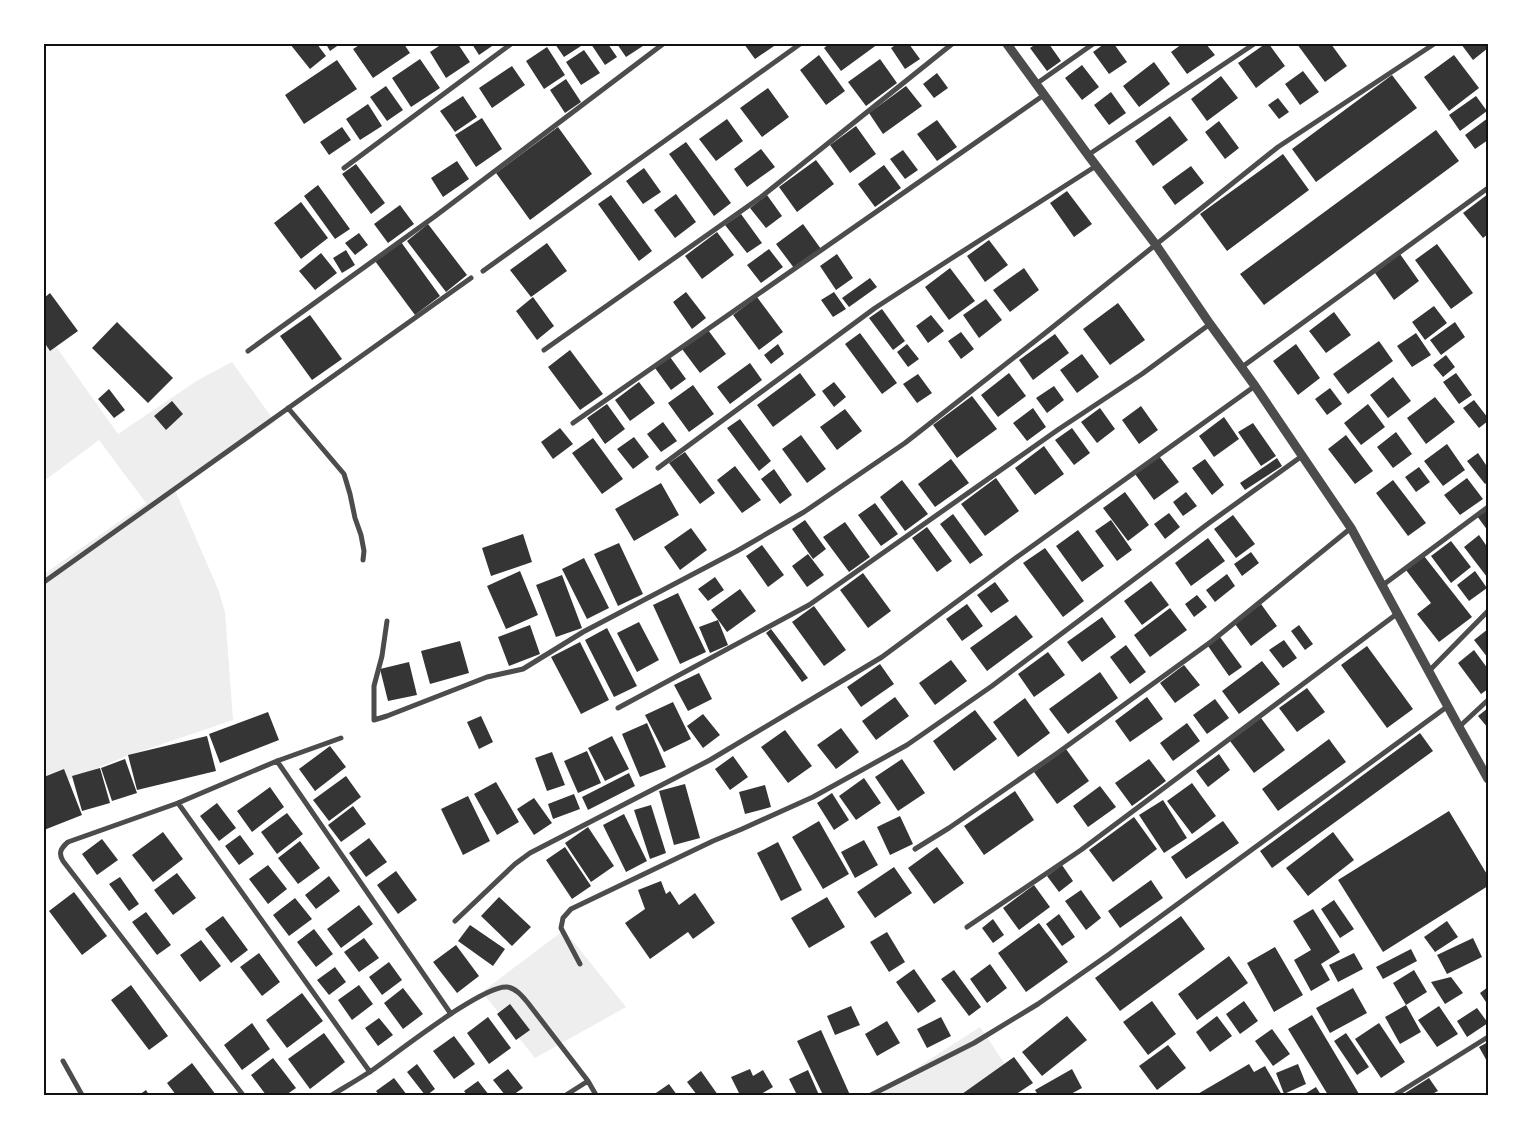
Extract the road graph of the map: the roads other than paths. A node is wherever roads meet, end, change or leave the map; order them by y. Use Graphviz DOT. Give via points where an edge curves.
graph roads {
  1 [pos="511,44"];
  2 [pos="663,44"];
  3 [pos="800,44"];
  4 [pos="952,44"];
  5 [pos="1008,44"];
  6 [pos="1093,44"];
  7 [pos="1254,44"];
  8 [pos="1434,44"];
  9 [pos="1036,84"];
  10 [pos="1044,95"];
  11 [pos="1088,155"];
  12 [pos="1096,166"];
  13 [pos="344,168"];
  14 [pos="1488,188"];
  15 [pos="1156,245"];
  16 [pos="483,271"];
  17 [pos="471,278"];
  18 [pos="1210,324"];
  19 [pos="544,350"];
  20 [pos="248,351"];
  21 [pos="1242,367"];
  22 [pos="1255,386"];
  23 [pos="288,408"];
  24 [pos="573,423"];
  25 [pos="1302,456"];
  26 [pos="658,468"];
  27 [pos="1488,507"];
  28 [pos="1351,528"];
  29 [pos="364,560"];
  30 [pos="44,582"];
  31 [pos="1382,585"];
  32 [pos="1488,611"];
  33 [pos="1398,613"];
  34 [pos="387,621"];
  35 [pos="1430,671"];
  36 [pos="1488,700"];
  37 [pos="1448,706"];
  38 [pos="618,708"];
  39 [pos="1459,728"];
  40 [pos="341,738"];
  41 [pos="277,761"];
  42 [pos="1488,779"];
  43 [pos="178,803"];
  44 [pos="915,849"];
  45 [pos="455,920"];
  46 [pos="967,927"];
  47 [pos="580,964"];
  48 [pos="451,1014"];
  49 [pos="1488,1037"];
  50 [pos="63,1061"];
  51 [pos="370,1072"];
  52 [pos="588,1081"];
  53 [pos="82,1095"];
  54 [pos="243,1095"];
  55 [pos="332,1095"];
  56 [pos="566,1095"];
  57 [pos="596,1095"];
  58 [pos="871,1095"];
  59 [pos="1395,1095"];
  1 -- 13 [label="street"];
  2 -- 20 [label="street" via="434,217"];
  3 -- 16 [label="street"];
  4 -- 19 [label="street" via="761,197"];
  5 -- 9 [label="street"];
  6 -- 9 [label="street"];
  7 -- 11 [label="street"];
  8 -- 15 [label="street" via="1278,147"];
  9 -- 10 [label="street"];
  10 -- 11 [label="street"];
  10 -- 24 [label="street"];
  11 -- 12 [label="street"];
  12 -- 15 [label="street"];
  12 -- 26 [label="street" via="875,308"];
  14 -- 21 [label="street"];
  15 -- 18 [label="street"];
  15 -- 34 [label="street" via="905,443 804,512 582,632 523,669 487,677 374,720 374,686"];
  17 -- 23 [label="street"];
  18 -- 21 [label="street"];
  18 -- 38 [label="street" via="809,605"];
  21 -- 22 [label="street"];
  22 -- 25 [label="street"];
  22 -- 45 [label="street" via="882,658 710,760 530,853"];
  23 -- 29 [label="street" via="344,474 361,535"];
  23 -- 30 [label="street"];
  25 -- 28 [label="street"];
  25 -- 47 [label="street" via="992,686 907,745 813,797 571,908 563,918 561,928"];
  27 -- 31 [label="street"];
  28 -- 31 [label="street"];
  28 -- 44 [label="street" via="1212,641 1056,754"];
  31 -- 33 [label="street"];
  32 -- 35 [label="street"];
  33 -- 35 [label="street"];
  33 -- 46 [label="street" via="1081,850"];
  35 -- 37 [label="street"];
  36 -- 39 [label="street"];
  37 -- 39 [label="street"];
  37 -- 58 [label="street" via="1046,998 974,1044"];
  39 -- 42 [label="street"];
  40 -- 41 [label="street"];
  41 -- 43 [label="street"];
  41 -- 48 [label="street"];
  43 -- 51 [label="street"];
  43 -- 54 [label="street" via="68,842 62,847 60,856"];
  48 -- 51 [label="street"];
  48 -- 52 [label="street" via="485,993 510,987 528,1003"];
  49 -- 59 [label="street"];
  50 -- 53 [label="street"];
  51 -- 55 [label="street"];
  52 -- 56 [label="street"];
  52 -- 57 [label="street"];
}
